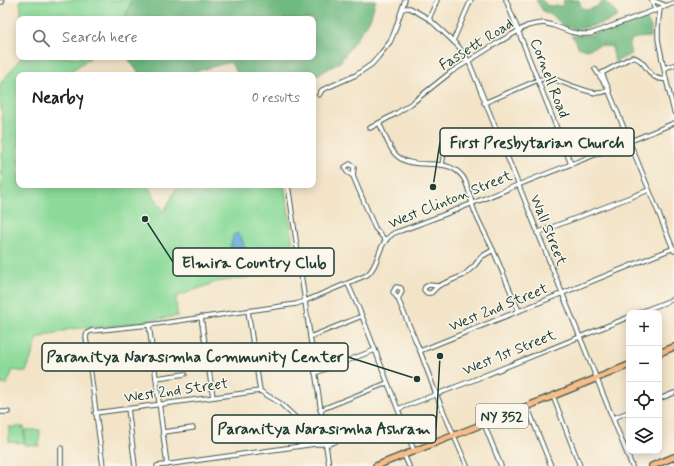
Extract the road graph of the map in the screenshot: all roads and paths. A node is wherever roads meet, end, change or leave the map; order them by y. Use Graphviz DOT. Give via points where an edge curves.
graph roads {
  1 [pos="405,0"];
  2 [pos="437,0"];
  3 [pos="471,0"];
  4 [pos="506,0"];
  5 [pos="652,0"];
  6 [pos="674,3"];
  7 [pos="667,6"];
  8 [pos="660,8"];
  9 [pos="402,9"];
  10 [pos="655,11"];
  11 [pos="428,19"];
  12 [pos="519,30"];
  13 [pos="453,40"];
  14 [pos="468,62"];
  15 [pos="674,65"];
  16 [pos="664,68"];
  17 [pos="595,69"];
  18 [pos="666,79"];
  19 [pos="538,80"];
  20 [pos="609,90"];
  21 [pos="319,95"];
  22 [pos="484,103"];
  23 [pos="674,112"];
  24 [pos="379,123"];
  25 [pos="674,123"];
  26 [pos="370,128"];
  27 [pos="447,140"];
  28 [pos="630,142"];
  29 [pos="571,164"];
  30 [pos="442,165"];
  31 [pos="353,176"];
  32 [pos="518,185"];
  33 [pos="288,188"];
  34 [pos="649,190"];
  35 [pos="472,204"];
  36 [pos="537,233"];
  37 [pos="385,240"];
  38 [pos="674,249"];
  39 [pos="493,250"];
  40 [pos="348,284"];
  41 [pos="438,286"];
  42 [pos="562,294"];
  43 [pos="398,299"];
  44 [pos="674,299"];
  45 [pos="305,301"];
  46 [pos="248,310"];
  47 [pos="646,310"];
  48 [pos="519,312"];
  49 [pos="362,316"];
  50 [pos="201,317"];
  51 [pos="626,318"];
  52 [pos="149,325"];
  53 [pos="579,336"];
  54 [pos="310,337"];
  55 [pos="674,347"];
  56 [pos="177,349"];
  57 [pos="375,350"];
  58 [pos="420,351"];
  59 [pos="662,352"];
  60 [pos="152,353"];
  61 [pos="626,366"];
  62 [pos="315,373"];
  63 [pos="185,374"];
  64 [pos="156,378"];
  65 [pos="596,379"];
  66 [pos="387,383"];
  67 [pos="260,391"];
  68 [pos="674,393"];
  69 [pos="436,394"];
  70 [pos="553,396"];
  71 [pos="213,397"];
  72 [pos="662,398"];
  73 [pos="160,404"];
  74 [pos="527,406"];
  75 [pos="128,408"];
  76 [pos="398,409"];
  77 [pos="320,410"];
  78 [pos="0,412"];
  79 [pos="8,412"];
  80 [pos="96,412"];
  81 [pos="626,413"];
  82 [pos="401,416"];
  83 [pos="613,418"];
  84 [pos="484,424"];
  85 [pos="193,428"];
  86 [pos="163,432"];
  87 [pos="454,435"];
  88 [pos="315,444"];
  89 [pos="325,444"];
  90 [pos="61,448"];
  91 [pos="414,451"];
  92 [pos="404,455"];
  93 [pos="674,457"];
  94 [pos="167,465"];
  95 [pos="62,466"];
  96 [pos="103,466"];
  97 [pos="135,466"];
  98 [pos="157,466"];
  99 [pos="329,466"];
  100 [pos="376,466"];
  101 [pos="409,466"];
  102 [pos="467,466"];
  103 [pos="501,466"];
  104 [pos="551,466"];
  105 [pos="580,466"];
  106 [pos="632,466"];
  107 [pos="652,466"];
  1 -- 9 [label="street"];
  2 -- 11 [label="street"];
  3 -- 13 [label="street"];
  4 -- 12 [label="street, Cornell Road"];
  5 -- 7 [label="street"];
  5 -- 10 [label="street"];
  6 -- 7 [label="street, Fassett Road"];
  7 -- 8 [label="street, Fassett Road"];
  8 -- 10 [label="street, Fassett Road"];
  8 -- 16 [label="street" via="658,39"];
  9 -- 11 [label="street, Wall Street" via="410,8"];
  9 -- 21 [label="street" via="387,46 372,64 356,75 322,90"];
  10 -- 12 [label="street, Fassett Road" via="590,34 571,32 544,23"];
  11 -- 13 [label="street, Wall Street"];
  12 -- 14 [label="street, Fassett Road"];
  12 -- 19 [label="street, Cornell Road"];
  13 -- 14 [label="street, Wall Street"];
  14 -- 22 [label="street, Wall Street"];
  14 -- 24 [label="street, Fassett Road" via="412,103"];
  15 -- 16 [label="street"];
  16 -- 18 [label="street"];
  17 -- 20 [label="street"];
  18 -- 20 [label="street" via="656,78 640,59 631,57 602,73"];
  18 -- 23 [label="street"];
  19 -- 20 [label="street" via="550,78 597,93"];
  19 -- 22 [label="street"];
  19 -- 29 [label="street, Cornell Road"];
  20 -- 28 [label="street"];
  22 -- 32 [label="street, Wall Street"];
  24 -- 26 [label="street, Fassett Road"];
  24 -- 30 [label="street" via="392,150 403,160 418,164"];
  25 -- 28 [label="street, West Clinton Street"];
  27 -- 30 [label="street"];
  28 -- 29 [label="street, West Clinton Street"];
  28 -- 34 [label="street"];
  29 -- 32 [label="street, West Clinton Street"];
  30 -- 35 [label="street" via="453,167 463,178"];
  31 -- 37 [label="street" via="375,228"];
  32 -- 35 [label="street, West Clinton Street"];
  32 -- 36 [label="street, Wall Street"];
  33 -- 45 [label="street"];
  34 -- 36 [label="street"];
  34 -- 38 [label="street"];
  35 -- 37 [label="street, West Clinton Street" via="394,233"];
  35 -- 39 [label="street"];
  36 -- 42 [label="street, Wall Street"];
  37 -- 40 [label="street, West Clinton Street" via="372,271"];
  38 -- 42 [label="street, West 2nd Street"];
  39 -- 41 [label="street" via="481,257 464,274"];
  39 -- 48 [label="street"];
  40 -- 45 [label="street, West Clinton Street"];
  40 -- 49 [label="street"];
  42 -- 48 [label="street, West 2nd Street"];
  42 -- 53 [label="street, Wall Street"];
  43 -- 58 [label="street"];
  44 -- 47 [label="street"];
  45 -- 46 [label="street, West Clinton Street"];
  45 -- 54 [label="street"];
  46 -- 50 [label="street, West Clinton Street"];
  46 -- 67 [label="street"];
  48 -- 58 [label="street, West 2nd Street"];
  49 -- 54 [label="street"];
  49 -- 57 [label="street"];
  50 -- 52 [label="street, West Clinton Street"];
  50 -- 71 [label="street"];
  51 -- 53 [label="street, West 1st Street"];
  52 -- 60 [label="street"];
  52 -- 80 [label="street, West Clinton Street" via="87,333"];
  53 -- 65 [label="street, Wall Street"];
  53 -- 69 [label="street, West 1st Street"];
  54 -- 62 [label="street"];
  55 -- 59 [label="main road"];
  56 -- 60 [label="street"];
  57 -- 62 [label="street"];
  57 -- 66 [label="street"];
  58 -- 69 [label="street"];
  60 -- 64 [label="street"];
  61 -- 65 [label="main road, NY 352"];
  62 -- 77 [label="street"];
  63 -- 64 [label="street"];
  64 -- 73 [label="street"];
  65 -- 70 [label="main road, NY 352"];
  65 -- 83 [label="street, Wall Street"];
  66 -- 76 [label="street"];
  66 -- 77 [label="street"];
  67 -- 71 [label="street, West 2nd Street"];
  67 -- 88 [label="street" via="295,416 310,433"];
  68 -- 72 [label="street"];
  69 -- 76 [label="street, West 1st Street"];
  69 -- 87 [label="street"];
  70 -- 74 [label="main road, NY 352"];
  70 -- 105 [label="street"];
  71 -- 73 [label="street, West 2nd Street"];
  73 -- 75 [label="street, West 2nd Street"];
  73 -- 86 [label="street"];
  74 -- 84 [label="main road, NY 352"];
  74 -- 104 [label="street"];
  75 -- 80 [label="street, West 2nd Street"];
  75 -- 97 [label="street"];
  76 -- 82 [label="street"];
  77 -- 89 [label="street"];
  78 -- 79 [label="street"];
  80 -- 96 [label="street"];
  81 -- 83 [label="street"];
  82 -- 89 [label="street"];
  82 -- 91 [label="street"];
  83 -- 106 [label="street, Wall Street"];
  84 -- 87 [label="main road, NY 352"];
  84 -- 103 [label="street"];
  85 -- 86 [label="street"];
  86 -- 94 [label="street"];
  87 -- 91 [label="main road, NY 352"];
  87 -- 102 [label="street"];
  88 -- 89 [label="street"];
  88 -- 94 [label="street"];
  89 -- 99 [label="street"];
  90 -- 95 [label="street"];
  91 -- 92 [label="main road, NY 352"];
  92 -- 100 [label="main road, NY 352"];
  92 -- 101 [label="street"];
  93 -- 107 [label="main road"];
  94 -- 98 [label="street"];
}
